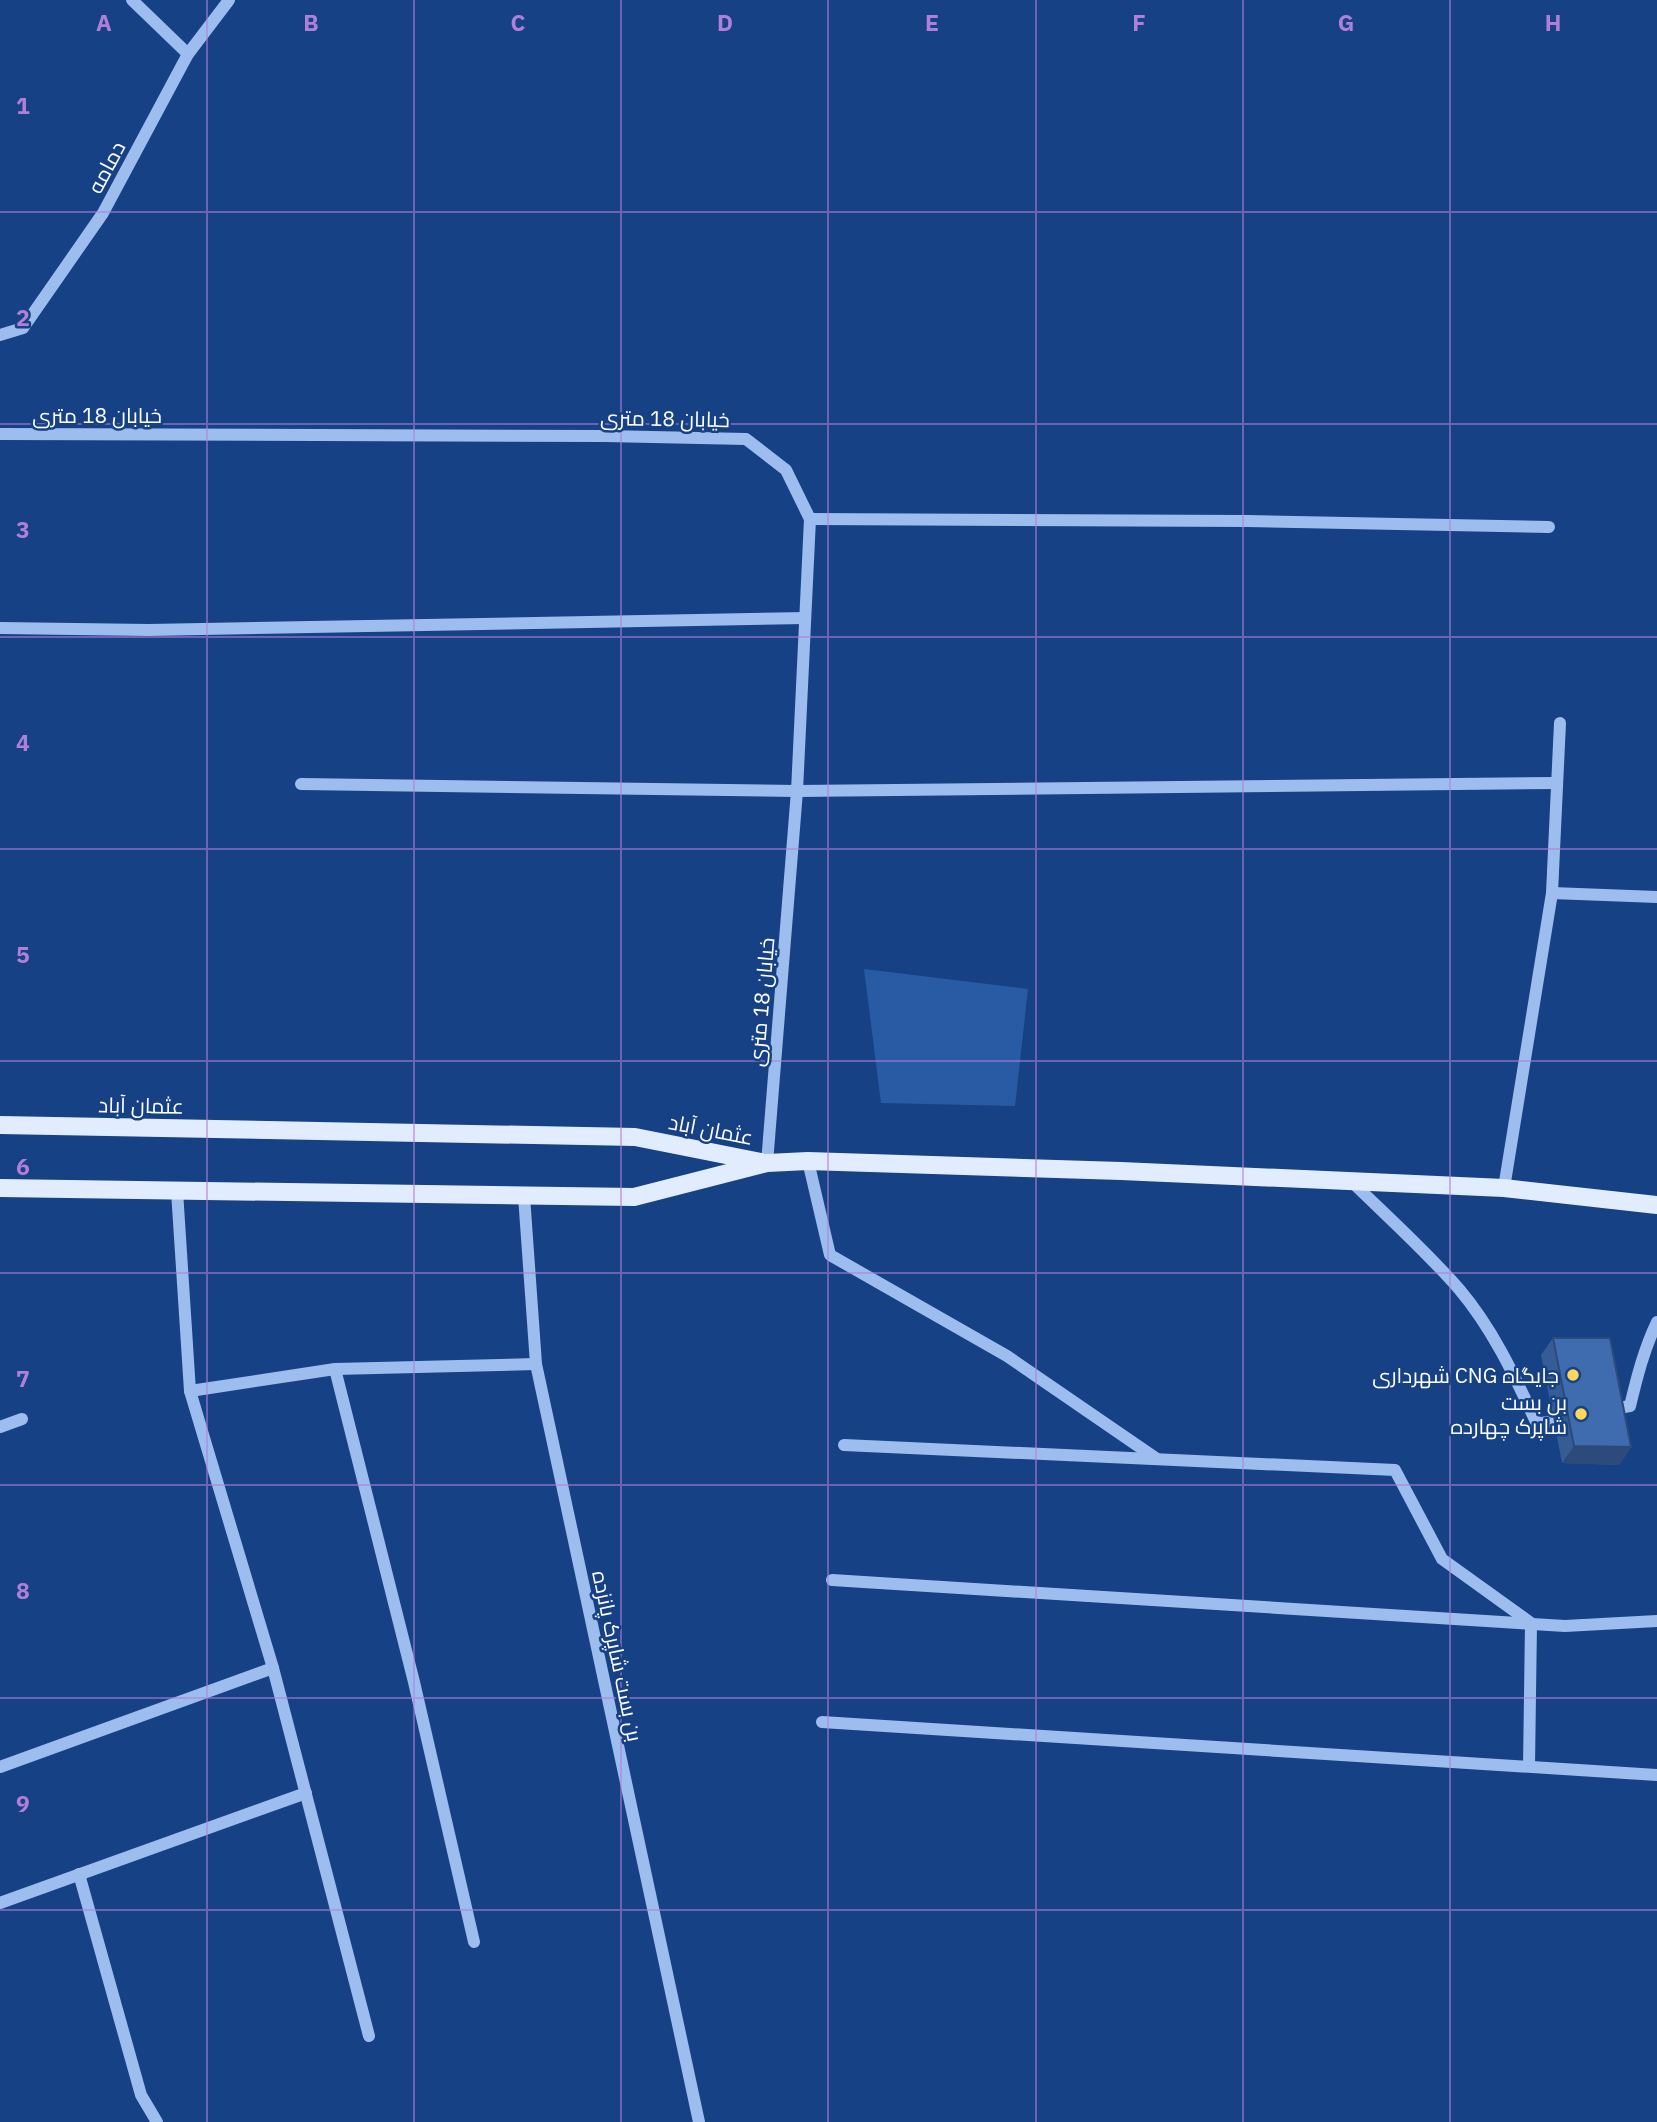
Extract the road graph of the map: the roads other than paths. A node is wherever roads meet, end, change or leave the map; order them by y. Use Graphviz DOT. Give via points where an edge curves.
graph roads {
  1 [pos="132,0"];
  2 [pos="229,0"];
  3 [pos="188,54"];
  4 [pos="0,335"];
  5 [pos="0,433"];
  6 [pos="810,519"];
  7 [pos="1549,527"];
  8 [pos="805,618"];
  9 [pos="0,628"];
  10 [pos="1560,723"];
  11 [pos="1556,783"];
  12 [pos="301,784"];
  13 [pos="797,791"];
  14 [pos="1552,894"];
  15 [pos="1657,897"];
  16 [pos="0,1125"];
  17 [pos="808,1161"];
  18 [pos="767,1163"];
  19 [pos="1352,1182"];
  20 [pos="0,1188"];
  21 [pos="1504,1188"];
  22 [pos="177,1191"];
  23 [pos="524,1196"];
  24 [pos="1657,1205"];
  25 [pos="1657,1322"];
  26 [pos="536,1364"];
  27 [pos="334,1369"];
  28 [pos="190,1391"];
  29 [pos="22,1419"];
  30 [pos="0,1427"];
  31 [pos="844,1445"];
  32 [pos="1158,1460"];
  33 [pos="832,1580"];
  34 [pos="1657,1621"];
  35 [pos="1531,1623"];
  36 [pos="273,1668"];
  37 [pos="822,1722"];
  38 [pos="1529,1766"];
  39 [pos="0,1767"];
  40 [pos="1657,1775"];
  41 [pos="306,1793"];
  42 [pos="79,1874"];
  43 [pos="0,1903"];
  44 [pos="474,1942"];
  45 [pos="369,2036"];
  46 [pos="157,2122"];
  47 [pos="699,2122"];
  1 -- 3 [label="street"];
  2 -- 3 [label="street, دمامه"];
  3 -- 4 [label="street, دمامه" via="103,213 23,328"];
  5 -- 6 [label="street, خیابان 18 متری" via="746,439 786,470"];
  6 -- 7 [label="street"];
  6 -- 8 [label="street, خیابان 18 متری"];
  8 -- 9 [label="street" via="149,630"];
  8 -- 13 [label="street, خیابان 18 متری"];
  10 -- 11 [label="street"];
  11 -- 13 [label="street"];
  11 -- 14 [label="street"];
  12 -- 13 [label="street"];
  13 -- 18 [label="street, خیابان 18 متری"];
  14 -- 15 [label="street"];
  14 -- 21 [label="street"];
  16 -- 18 [label="main road, عثمان آباد" via="635,1137"];
  17 -- 18 [label="main road"];
  17 -- 19 [label="main road"];
  17 -- 32 [label="street" via="830,1255 1007,1356"];
  18 -- 23 [label="main road, عثمان آباد" via="634,1197"];
  19 -- 21 [label="main road"];
  19 -- 25 [label="street" via="1460,1290 1513,1372 1537,1424 1630,1406"];
  20 -- 22 [label="main road, عثمان آباد"];
  21 -- 24 [label="main road"];
  22 -- 23 [label="main road, عثمان آباد"];
  22 -- 28 [label="street"];
  23 -- 26 [label="street, بن بست شاپرک پانزده"];
  26 -- 27 [label="street"];
  26 -- 47 [label="street, بن بست شاپرک پانزده"];
  27 -- 28 [label="street"];
  27 -- 44 [label="street"];
  28 -- 36 [label="street"];
  29 -- 30 [label="street"];
  31 -- 32 [label="street"];
  32 -- 35 [label="street" via="1395,1470 1442,1559"];
  33 -- 35 [label="street"];
  34 -- 35 [label="street" via="1565,1626"];
  35 -- 38 [label="street"];
  36 -- 39 [label="street"];
  36 -- 41 [label="street"];
  37 -- 38 [label="street"];
  38 -- 40 [label="street"];
  41 -- 42 [label="street"];
  41 -- 45 [label="street"];
  42 -- 43 [label="street"];
  42 -- 46 [label="street" via="141,2095"];
}
